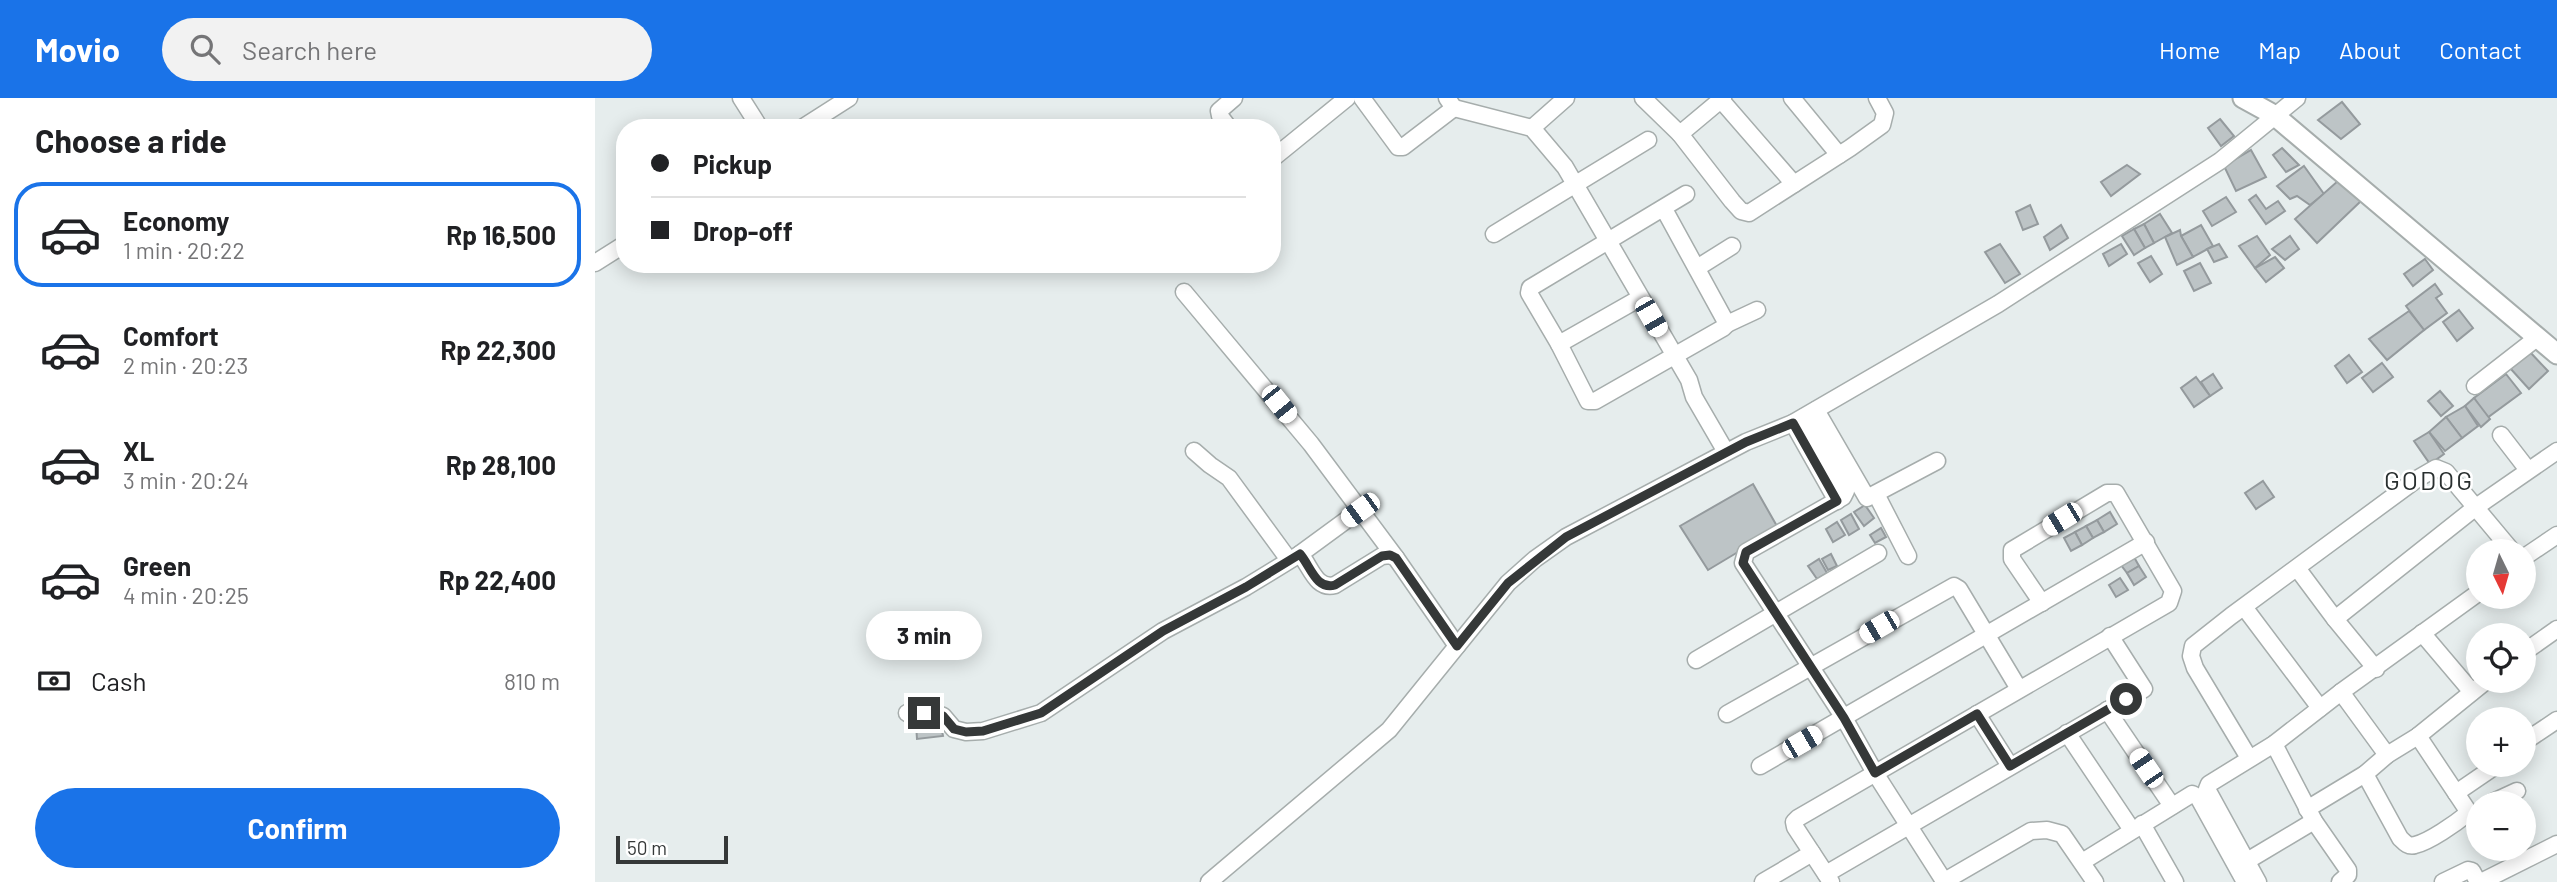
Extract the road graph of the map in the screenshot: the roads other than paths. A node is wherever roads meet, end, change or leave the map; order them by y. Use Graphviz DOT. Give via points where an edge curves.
graph roads {
  1 [pos="741,98"];
  2 [pos="849,98"];
  3 [pos="1234,98"];
  4 [pos="1347,98"];
  5 [pos="1362,98"];
  6 [pos="1566,98"];
  7 [pos="1643,98"];
  8 [pos="1793,98"];
  9 [pos="1877,98"];
  10 [pos="2243,98"];
  11 [pos="2297,98"];
  12 [pos="1722,99"];
  13 [pos="1451,103"];
  14 [pos="2274,115"];
  15 [pos="754,119"];
  16 [pos="816,119"];
  17 [pos="1222,119"];
  18 [pos="1532,128"];
  19 [pos="1680,134"];
  20 [pos="1648,140"];
  21 [pos="1281,152"];
  22 [pos="1839,155"];
  23 [pos="1794,184"];
  24 [pos="1573,188"];
  25 [pos="1686,194"];
  26 [pos="1664,209"];
  27 [pos="1494,234"];
  28 [pos="1604,244"];
  29 [pos="1732,246"];
  30 [pos="616,250"];
  31 [pos="595,263"];
  32 [pos="1697,268"];
  33 [pos="1184,292"];
  34 [pos="1636,300"];
  35 [pos="1757,310"];
  36 [pos="1727,324"];
  37 [pos="2538,337"];
  38 [pos="1559,344"];
  39 [pos="2557,354"];
  40 [pos="1670,357"];
  41 [pos="2475,386"];
  42 [pos="1804,416"];
  43 [pos="2501,435"];
  44 [pos="1193,451"];
  45 [pos="2557,451"];
  46 [pos="1726,452"];
  47 [pos="1937,461"];
  48 [pos="2528,470"];
  49 [pos="1877,494"];
  50 [pos="2476,508"];
  51 [pos="1360,510"];
  52 [pos="2557,535"];
  53 [pos="2502,539"];
  54 [pos="2146,542"];
  55 [pos="2536,549"];
  56 [pos="1878,553"];
  57 [pos="1909,556"];
  58 [pos="1295,557"];
  59 [pos="1396,558"];
  60 [pos="2297,568"];
  61 [pos="2466,602"];
  62 [pos="2042,603"];
  63 [pos="2244,607"];
  64 [pos="1775,612"];
  65 [pos="2336,619"];
  66 [pos="2557,629"];
  67 [pos="2422,633"];
  68 [pos="1987,634"];
  69 [pos="2110,636"];
  70 [pos="2536,644"];
  71 [pos="1457,646"];
  72 [pos="1696,660"];
  73 [pos="1810,667"];
  74 [pos="2376,668"];
  75 [pos="2466,685"];
  76 [pos="2019,689"];
  77 [pos="2341,692"];
  78 [pos="2471,693"];
  79 [pos="2320,708"];
  80 [pos="2108,710"];
  81 [pos="907,713"];
  82 [pos="1977,714"];
  83 [pos="1727,715"];
  84 [pos="1844,718"];
  85 [pos="2557,719"];
  86 [pos="2067,733"];
  87 [pos="2536,734"];
  88 [pos="2418,736"];
  89 [pos="2274,744"];
  90 [pos="2387,755"];
  91 [pos="2249,758"];
  92 [pos="1760,766"];
  93 [pos="2010,766"];
  94 [pos="1875,773"];
  95 [pos="2365,774"];
  96 [pos="2479,777"];
  97 [pos="2456,793"];
  98 [pos="2172,806"];
  99 [pos="2466,808"];
  100 [pos="2311,815"];
  101 [pos="2466,816"];
  102 [pos="1909,825"];
  103 [pos="2137,827"];
  104 [pos="2557,844"];
  105 [pos="1812,853"];
  106 [pos="2246,861"];
  107 [pos="2083,862"];
  108 [pos="1829,878"];
  109 [pos="1209,882"];
  110 [pos="1763,882"];
  111 [pos="1944,882"];
  112 [pos="2095,882"];
  113 [pos="2175,882"];
  114 [pos="2245,882"];
  115 [pos="2258,882"];
  116 [pos="2340,882"];
  117 [pos="2443,882"];
  118 [pos="2479,882"];
  1 -- 15 [label="street"];
  2 -- 16 [label="street"];
  3 -- 17 [label="street" via="1219,111"];
  4 -- 21 [label="street"];
  5 -- 13 [label="street" via="1402,148"];
  6 -- 18 [label="street"];
  7 -- 19 [label="street"];
  8 -- 22 [label="street"];
  9 -- 22 [label="street" via="1885,113 1881,125"];
  10 -- 14 [label="street"];
  11 -- 14 [label="street"];
  12 -- 19 [label="street"];
  12 -- 23 [label="street"];
  13 -- 18 [label="street"];
  14 -- 37 [label="street"];
  14 -- 42 [label="street" via="2209,169 1998,304"];
  18 -- 24 [label="street"];
  19 -- 23 [label="street" via="1743,212 1751,212"];
  20 -- 24 [label="street"];
  22 -- 23 [label="street"];
  24 -- 27 [label="street"];
  24 -- 28 [label="street"];
  25 -- 26 [label="street"];
  26 -- 28 [label="street"];
  26 -- 32 [label="street"];
  28 -- 34 [label="street"];
  28 -- 38 [label="street" via="1529,290"];
  29 -- 32 [label="street"];
  30 -- 31 [label="street"];
  32 -- 36 [label="street"];
  33 -- 51 [label="street" via="1287,414"];
  34 -- 38 [label="street"];
  34 -- 40 [label="street"];
  35 -- 36 [label="street"];
  36 -- 40 [label="street"];
  37 -- 39 [label="street"];
  37 -- 41 [label="street"];
  38 -- 40 [label="street" via="1588,401"];
  40 -- 46 [label="street" via="1687,393 1694,397"];
  42 -- 46 [label="street"];
  42 -- 49 [label="street" via="1867,498"];
  42 -- 64 [label="street" via="1837,501 1744,554 1746,569"];
  43 -- 48 [label="street"];
  44 -- 58 [label="street" via="1229,478"];
  45 -- 48 [label="street"];
  46 -- 71 [label="street" via="1566,537 1508,583"];
  47 -- 49 [label="street"];
  48 -- 50 [label="street"];
  49 -- 57 [label="street"];
  50 -- 53 [label="street"];
  50 -- 60 [label="street" via="2446,472 2436,468"];
  50 -- 65 [label="street"];
  51 -- 58 [label="street"];
  51 -- 59 [label="street"];
  52 -- 55 [label="street"];
  54 -- 62 [label="street"];
  54 -- 62 [label="street" via="2116,493 2107,493 2012,550 2012,559"];
  54 -- 69 [label="street" via="2173,591 2172,598"];
  56 -- 64 [label="street"];
  58 -- 59 [label="street" via="1328,587 1382,556"];
  58 -- 81 [label="street" via="1163,631 1041,713 966,732 954,729 935,713"];
  59 -- 71 [label="street"];
  60 -- 63 [label="street"];
  60 -- 65 [label="street"];
  61 -- 67 [label="street"];
  62 -- 68 [label="street"];
  63 -- 79 [label="street"];
  63 -- 91 [label="street" via="2193,646 2190,656"];
  64 -- 72 [label="street"];
  64 -- 73 [label="street"];
  65 -- 74 [label="street"];
  66 -- 70 [label="street"];
  67 -- 74 [label="street"];
  67 -- 75 [label="street"];
  68 -- 73 [label="street" via="1954,586"];
  68 -- 76 [label="street"];
  68 -- 84 [label="street"];
  69 -- 76 [label="street"];
  69 -- 80 [label="street" via="2144,689"];
  71 -- 109 [label="street" via="1389,730"];
  73 -- 83 [label="street"];
  73 -- 84 [label="street"];
  74 -- 77 [label="street"];
  76 -- 82 [label="street"];
  77 -- 79 [label="street"];
  77 -- 90 [label="street"];
  78 -- 88 [label="street"];
  79 -- 89 [label="street"];
  80 -- 86 [label="street"];
  80 -- 98 [label="street"];
  82 -- 93 [label="street"];
  82 -- 94 [label="street"];
  84 -- 92 [label="street"];
  84 -- 94 [label="street"];
  85 -- 87 [label="street"];
  86 -- 93 [label="street"];
  86 -- 103 [label="street"];
  88 -- 90 [label="street"];
  88 -- 97 [label="street"];
  89 -- 91 [label="street"];
  89 -- 100 [label="street"];
  90 -- 95 [label="street"];
  91 -- 106 [label="street" via="2207,789"];
  93 -- 102 [label="street"];
  94 -- 102 [label="street"];
  94 -- 105 [label="street" via="1794,822"];
  95 -- 100 [label="street"];
  95 -- 101 [label="street" via="2406,844 2416,845"];
  96 -- 97 [label="street"];
  97 -- 99 [label="street"];
  98 -- 103 [label="street"];
  98 -- 114 [label="street" via="2192,794 2198,797"];
  100 -- 106 [label="street"];
  100 -- 116 [label="street" via="2348,870"];
  102 -- 108 [label="street"];
  102 -- 111 [label="street"];
  103 -- 107 [label="street"];
  103 -- 113 [label="street"];
  104 -- 118 [label="street"];
  105 -- 108 [label="street"];
  105 -- 110 [label="street"];
  106 -- 115 [label="street"];
  107 -- 111 [label="street" via="2062,834 2031,831"];
  107 -- 112 [label="street"];
  117 -- 118 [label="street" via="2471,870"];
}
